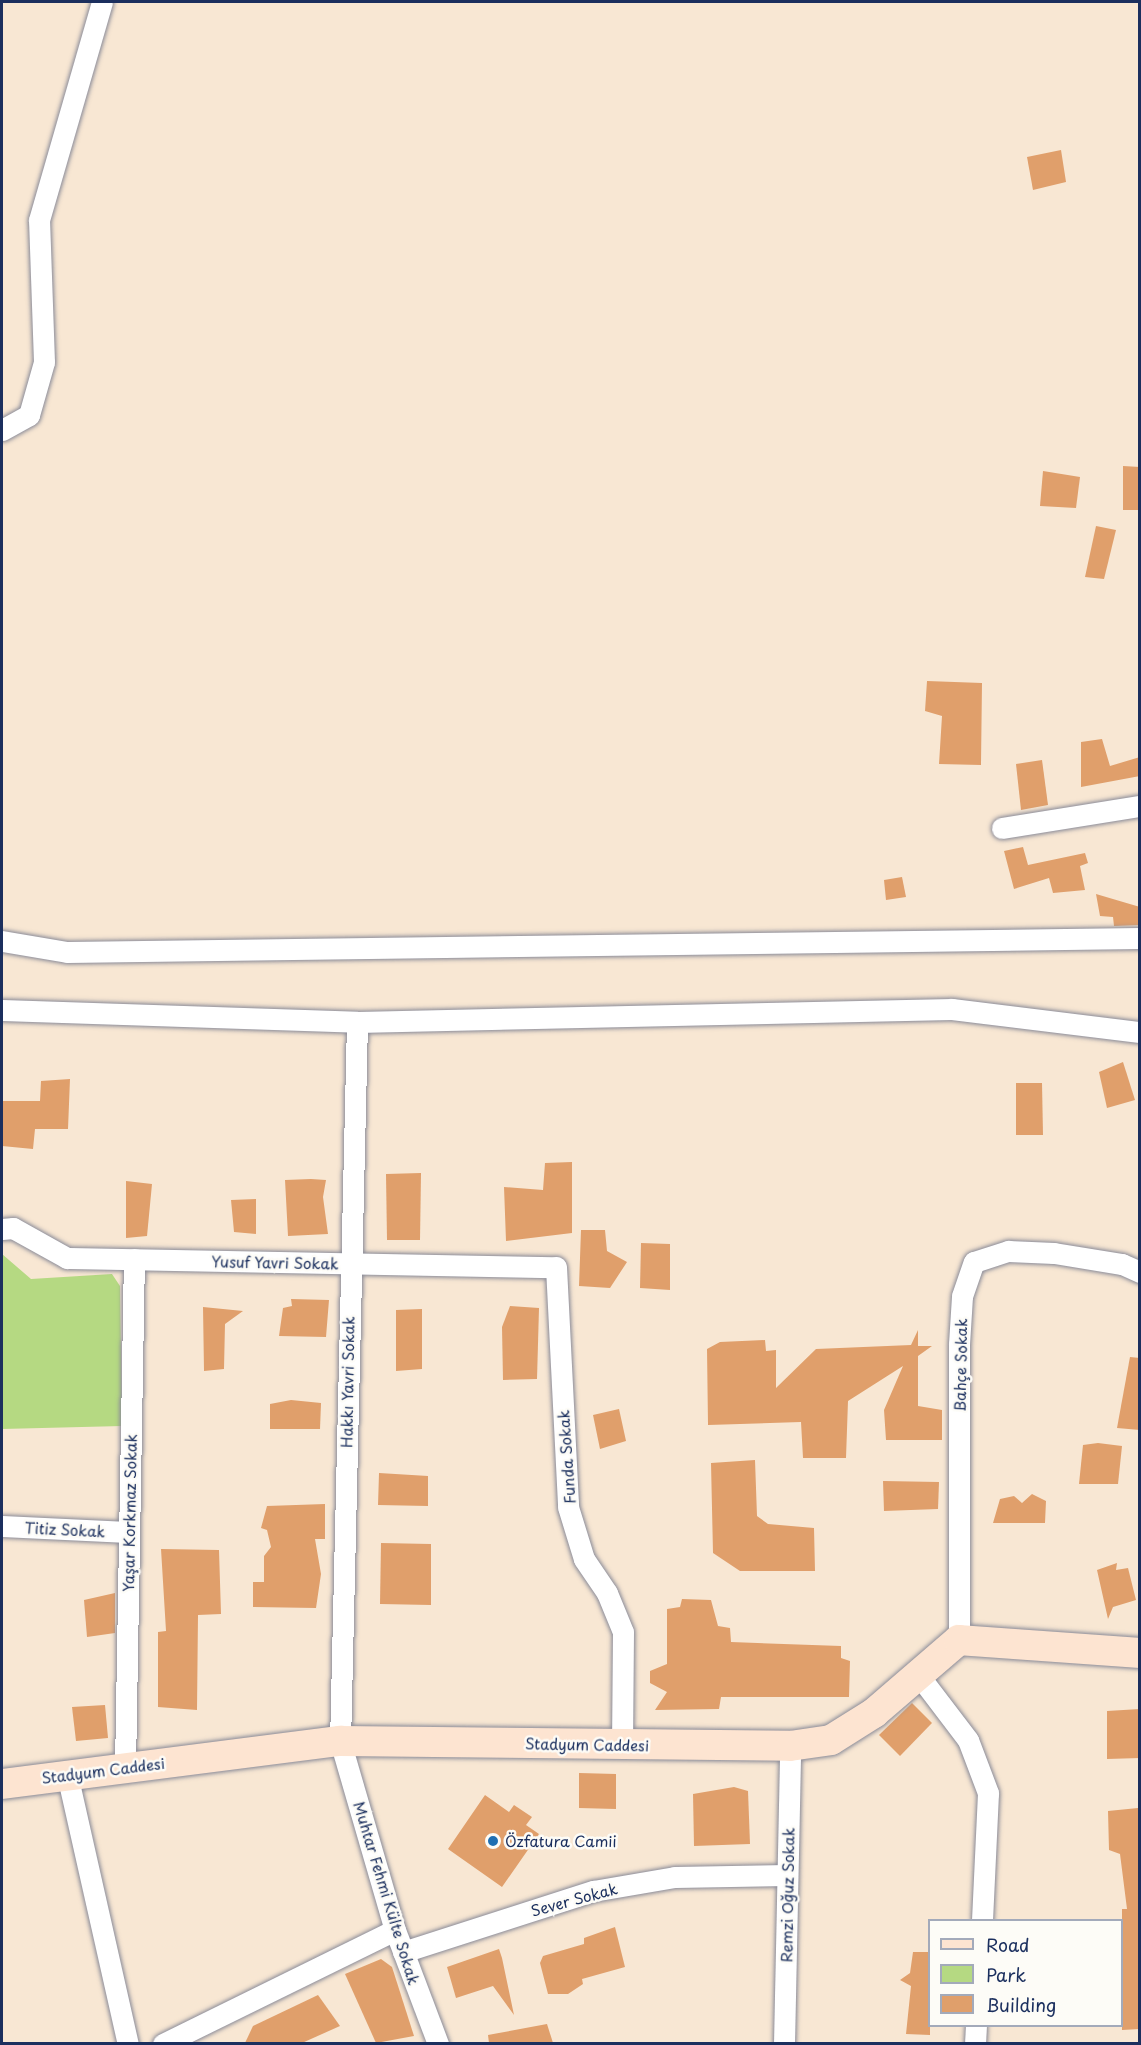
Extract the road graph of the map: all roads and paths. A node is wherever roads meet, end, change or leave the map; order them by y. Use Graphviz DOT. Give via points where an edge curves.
graph roads {
  1 [pos="102,2"];
  2 [pos="2,430"];
  3 [pos="1140,806"];
  4 [pos="1002,828"];
  5 [pos="1140,938"];
  6 [pos="2,941"];
  7 [pos="2,1010"];
  8 [pos="357,1022"];
  9 [pos="1140,1032"];
  10 [pos="2,1229"];
  11 [pos="134,1259"];
  12 [pos="350,1263"];
  13 [pos="556,1267"];
  14 [pos="1140,1272"];
  15 [pos="2,1526"];
  16 [pos="128,1532"];
  17 [pos="959,1640"];
  18 [pos="1140,1653"];
  19 [pos="920,1677"];
  20 [pos="340,1741"];
  21 [pos="622,1744"];
  22 [pos="790,1746"];
  23 [pos="125,1767"];
  24 [pos="67,1774"];
  25 [pos="2,1784"];
  26 [pos="788,1875"];
  27 [pos="982,1919"];
  28 [pos="395,1930"];
  29 [pos="403,1952"];
  30 [pos="976,2027"];
  31 [pos="129,2043"];
  32 [pos="163,2043"];
  33 [pos="438,2043"];
  34 [pos="784,2043"];
  35 [pos="975,2043"];
  1 -- 2 [label="street" via="39,220 44,362 29,415"];
  3 -- 4 [label="street"];
  5 -- 6 [label="street" via="67,952"];
  7 -- 8 [label="street"];
  8 -- 9 [label="street" via="952,1010"];
  8 -- 12 [label="street, Hakkı Yavri Sokak"];
  10 -- 11 [label="street, Yusuf Yavri Sokak" via="13,1228 67,1258"];
  11 -- 12 [label="street, Yusuf Yavri Sokak"];
  11 -- 16 [label="street, Yaşar Korkmaz Sokak"];
  12 -- 13 [label="street, Yusuf Yavri Sokak"];
  12 -- 20 [label="street, Hakkı Yavri Sokak"];
  13 -- 21 [label="street, Funda Sokak" via="568,1507 584,1559 607,1593 622,1632"];
  14 -- 17 [label="street, Bahçe Sokak" via="1122,1264 1054,1253 1008,1251 974,1263 962,1296 958,1344"];
  15 -- 16 [label="street, Titiz Sokak"];
  16 -- 23 [label="street, Yaşar Korkmaz Sokak"];
  17 -- 18 [label="street"];
  17 -- 19 [label="street, Stadyum Caddesi"];
  19 -- 22 [label="street, Stadyum Caddesi" via="831,1740"];
  19 -- 27 [label="street" via="968,1740 988,1793"];
  20 -- 21 [label="street, Stadyum Caddesi"];
  20 -- 23 [label="street, Stadyum Caddesi"];
  20 -- 28 [label="street, Muhtar Fehmi Külte Sokak"];
  21 -- 22 [label="street, Stadyum Caddesi"];
  22 -- 26 [label="street, Remzi Oğuz Sokak"];
  23 -- 24 [label="street, Stadyum Caddesi"];
  24 -- 25 [label="street, Stadyum Caddesi"];
  24 -- 31 [label="street"];
  26 -- 29 [label="street, Sever Sokak" via="675,1877 593,1891"];
  26 -- 34 [label="street, Remzi Oğuz Sokak"];
  28 -- 29 [label="street, Muhtar Fehmi Külte Sokak"];
  28 -- 32 [label="street"];
  29 -- 33 [label="street, Muhtar Fehmi Külte Sokak"];
  30 -- 35 [label="street"];
}
